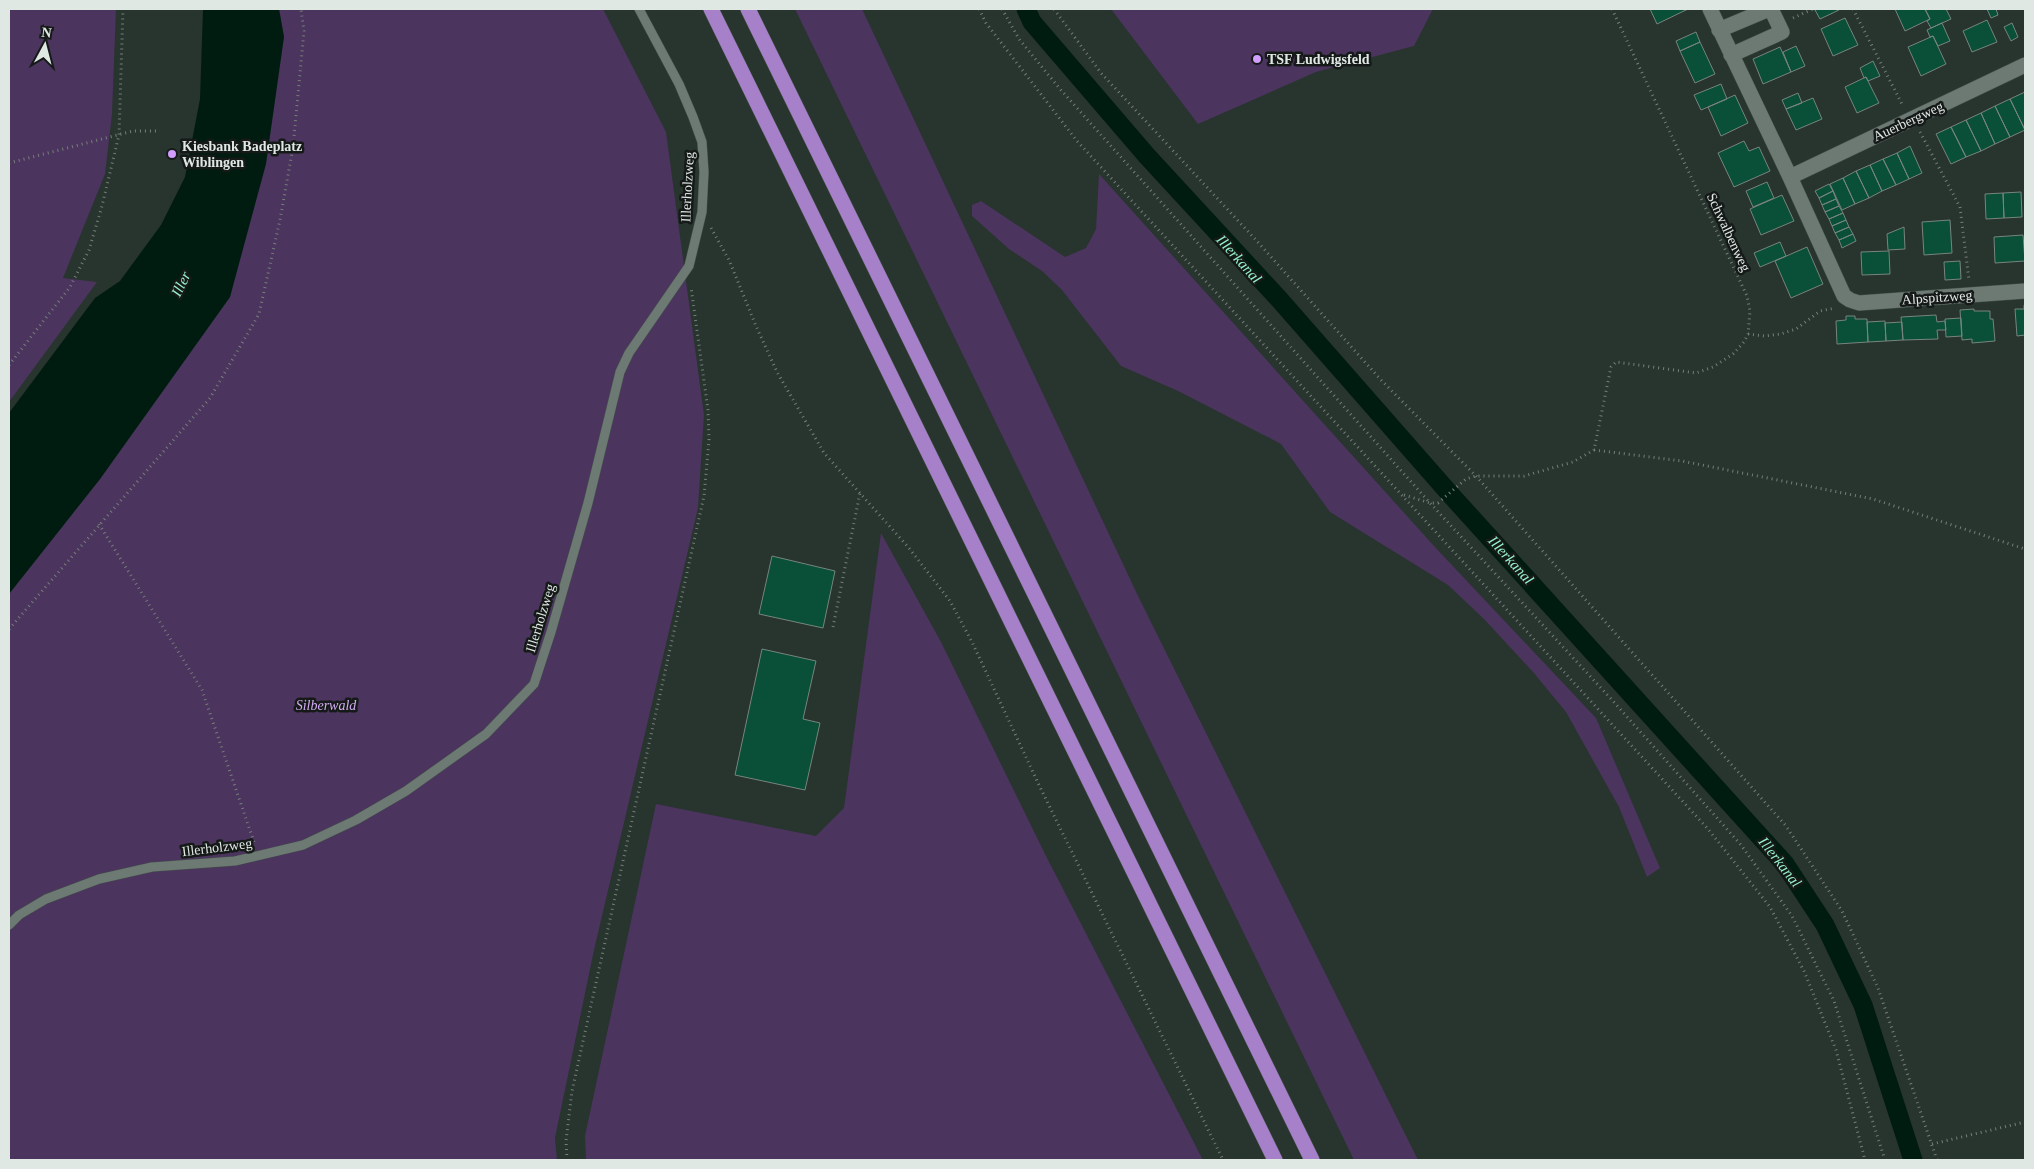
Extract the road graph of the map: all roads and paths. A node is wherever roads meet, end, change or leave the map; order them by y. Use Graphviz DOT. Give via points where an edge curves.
graph roads {
  1 [pos="123,9"];
  2 [pos="301,9"];
  3 [pos="639,9"];
  4 [pos="711,9"];
  5 [pos="748,9"];
  6 [pos="979,9"];
  7 [pos="1002,9"];
  8 [pos="1054,9"];
  9 [pos="1612,9"];
  10 [pos="1710,9"];
  11 [pos="1770,9"];
  12 [pos="1813,9"];
  13 [pos="1853,9"];
  14 [pos="1778,25"];
  15 [pos="1719,30"];
  16 [pos="1730,55"];
  17 [pos="2025,65"];
  18 [pos="1912,120"];
  19 [pos="160,131"];
  20 [pos="119,135"];
  21 [pos="9,162"];
  22 [pos="1790,177"];
  23 [pos="702,212"];
  24 [pos="689,266"];
  25 [pos="2025,291"];
  26 [pos="1971,295"];
  27 [pos="1850,300"];
  28 [pos="1748,334"];
  29 [pos="9,364"];
  30 [pos="1594,450"];
  31 [pos="1476,476"];
  32 [pos="860,493"];
  33 [pos="1402,495"];
  34 [pos="1430,503"];
  35 [pos="98,524"];
  36 [pos="2025,549"];
  37 [pos="833,627"];
  38 [pos="9,629"];
  39 [pos="259,857"];
  40 [pos="9,925"];
  41 [pos="2025,1122"];
  42 [pos="1932,1144"];
  43 [pos="567,1160"];
  44 [pos="1223,1160"];
  45 [pos="1275,1160"];
  46 [pos="1312,1160"];
  47 [pos="1865,1160"];
  48 [pos="1885,1160"];
  49 [pos="1937,1160"];
  1 -- 20 [label="path"];
  2 -- 35 [label="path" via="304,31 293,147 259,314 210,398"];
  3 -- 23 [label="lane, Illerholzweg" via="679,84 702,142"];
  4 -- 45 [label="highway"];
  5 -- 46 [label="highway"];
  6 -- 33 [label="path" via="986,23 1077,141"];
  7 -- 34 [label="path" via="1019,39 1060,89"];
  8 -- 31 [label="path" via="1101,73 1381,380"];
  9 -- 28 [label="path, Schwalbenweg" via="1747,296 1750,311"];
  10 -- 15 [label="street"];
  11 -- 14 [label="street"];
  11 -- 15 [label="street"];
  12 -- 14 [label="path"];
  13 -- 18 [label="path"];
  14 -- 16 [label="street" via="1782,32"];
  15 -- 16 [label="street"];
  16 -- 22 [label="street"];
  17 -- 18 [label="street, Auerbergweg"];
  18 -- 22 [label="street, Auerbergweg"];
  18 -- 26 [label="path" via="1960,207"];
  19 -- 20 [label="path"];
  20 -- 21 [label="path"];
  20 -- 29 [label="path" via="89,250 70,287"];
  22 -- 27 [label="street" via="1844,296"];
  23 -- 24 [label="lane, Illerholzweg"];
  23 -- 32 [label="path" via="729,260 782,380 824,453"];
  24 -- 39 [label="lane, Illerholzweg" via="629,353 620,372 588,503 534,684 486,734 406,791 303,845"];
  24 -- 43 [label="path" via="708,410 704,496 572,1091"];
  25 -- 26 [label="street, Alpspitzweg"];
  26 -- 27 [label="street, Alpspitzweg" via="1859,303"];
  27 -- 28 [label="path" via="1842,307 1820,310 1796,329 1782,334"];
  28 -- 30 [label="path" via="1726,360 1696,372 1616,362 1611,367"];
  30 -- 31 [label="path" via="1573,462 1524,476"];
  30 -- 36 [label="path" via="1682,461 1873,499"];
  31 -- 34 [label="path" via="1466,479 1438,504"];
  31 -- 42 [label="path" via="1786,826 1842,911 1874,980"];
  32 -- 37 [label="path"];
  32 -- 44 [label="path" via="950,601"];
  33 -- 34 [label="path"];
  33 -- 47 [label="path" via="1708,829 1770,907 1804,971 1836,1050"];
  34 -- 48 [label="path" via="1741,845 1792,916 1834,1002"];
  35 -- 38 [label="path"];
  35 -- 39 [label="path" via="202,690"];
  39 -- 40 [label="lane, Illerholzweg" via="152,867 100,879 46,899"];
  41 -- 42 [label="path"];
  42 -- 49 [label="path"];
}
